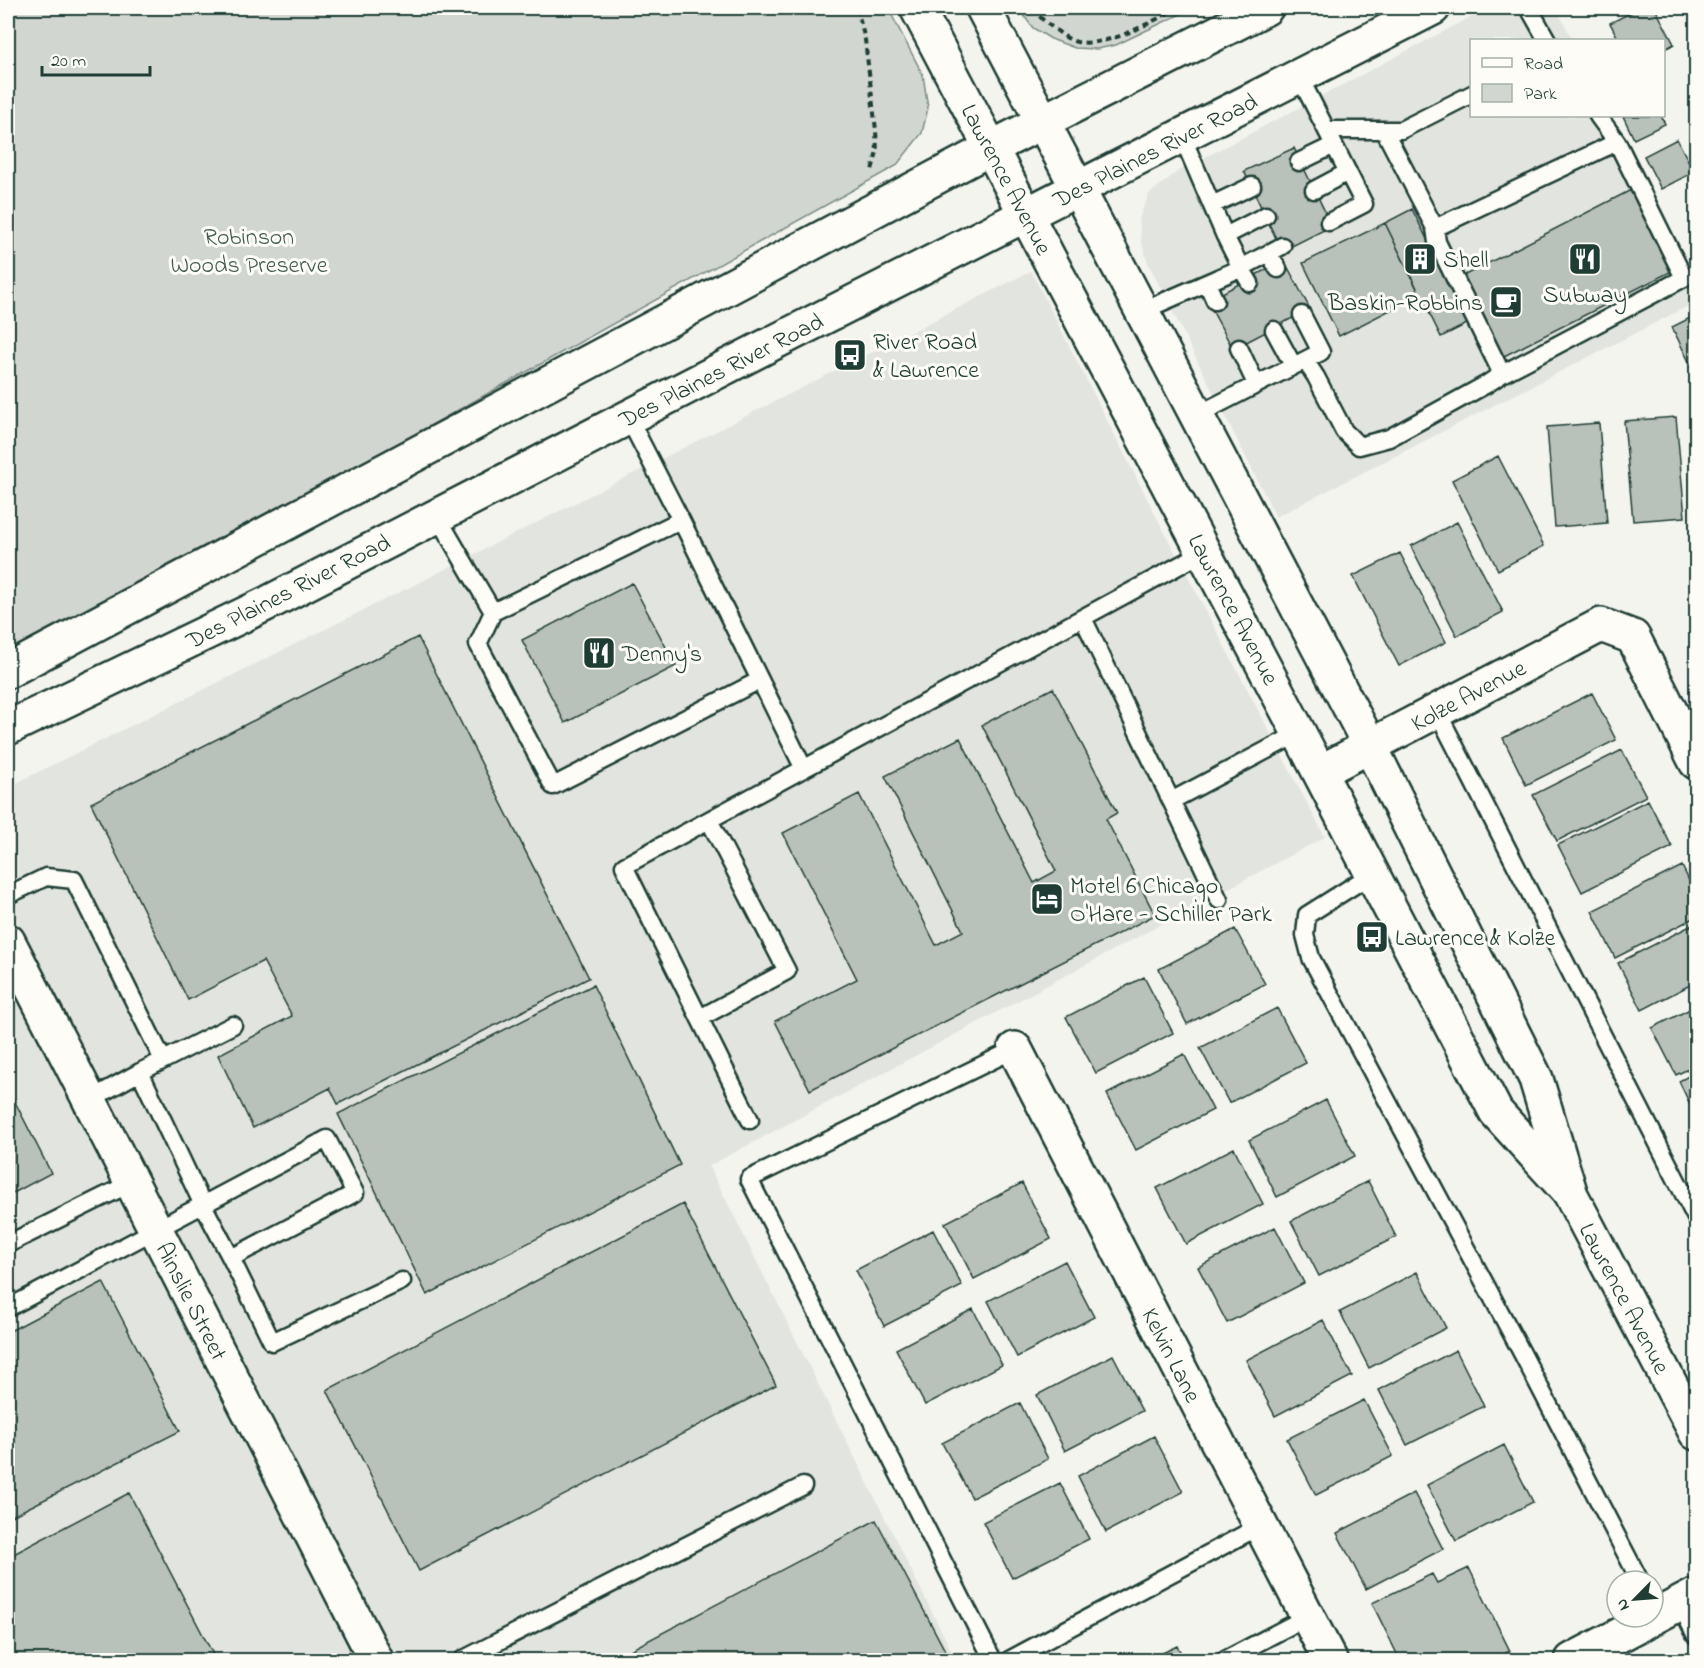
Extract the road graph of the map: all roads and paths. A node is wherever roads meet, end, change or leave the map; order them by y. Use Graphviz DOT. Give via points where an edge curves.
graph roads {
  1 [pos="857,8"];
  2 [pos="917,8"];
  3 [pos="983,8"];
  4 [pos="1033,8"];
  5 [pos="1179,8"];
  6 [pos="1266,8"];
  7 [pos="1433,8"];
  8 [pos="1529,8"];
  9 [pos="1546,39"];
  10 [pos="1299,76"];
  11 [pos="1470,95"];
  12 [pos="1599,117"];
  13 [pos="1042,122"];
  14 [pos="1384,130"];
  15 [pos="1182,136"];
  16 [pos="1330,137"];
  17 [pos="1617,142"];
  18 [pos="991,148"];
  19 [pos="1299,162"];
  20 [pos="872,170"];
  21 [pos="1348,172"];
  22 [pos="1252,186"];
  23 [pos="1077,189"];
  24 [pos="1314,190"];
  25 [pos="1212,205"];
  26 [pos="1266,214"];
  27 [pos="1027,215"];
  28 [pos="1329,222"];
  29 [pos="1435,228"];
  30 [pos="1225,236"];
  31 [pos="1278,269"];
  32 [pos="1245,275"];
  33 [pos="1207,283"];
  34 [pos="1215,301"];
  35 [pos="1142,311"];
  36 [pos="1302,315"];
  37 [pos="1274,330"];
  38 [pos="1239,348"];
  39 [pos="1299,363"];
  40 [pos="1502,374"];
  41 [pos="1256,384"];
  42 [pos="1197,415"];
  43 [pos="628,417"];
  44 [pos="436,516"];
  45 [pos="681,520"];
  46 [pos="1204,552"];
  47 [pos="494,612"];
  48 [pos="1083,618"];
  49 [pos="8,671"];
  50 [pos="760,680"];
  51 [pos="1437,711"];
  52 [pos="8,728"];
  53 [pos="1299,733"];
  54 [pos="1370,746"];
  55 [pos="1696,762"];
  56 [pos="804,769"];
  57 [pos="1320,772"];
  58 [pos="1171,801"];
  59 [pos="710,820"];
  60 [pos="1372,874"];
  61 [pos="8,896"];
  62 [pos="1219,900"];
  63 [pos="8,941"];
  64 [pos="700,1018"];
  65 [pos="232,1025"];
  66 [pos="1015,1049"];
  67 [pos="164,1060"];
  68 [pos="140,1072"];
  69 [pos="89,1100"];
  70 [pos="750,1120"];
  71 [pos="131,1183"];
  72 [pos="1571,1195"];
  73 [pos="203,1205"];
  74 [pos="1696,1218"];
  75 [pos="155,1231"];
  76 [pos="8,1244"];
  77 [pos="231,1258"];
  78 [pos="402,1281"];
  79 [pos="8,1308"];
  80 [pos="1696,1433"];
  81 [pos="803,1486"];
  82 [pos="1260,1526"];
  83 [pos="1634,1569"];
  84 [pos="1672,1605"];
  85 [pos="1307,1617"];
  86 [pos="1696,1636"];
  87 [pos="376,1660"];
  88 [pos="462,1660"];
  89 [pos="993,1660"];
  90 [pos="1009,1660"];
  91 [pos="1225,1660"];
  92 [pos="1330,1660"];
  93 [pos="1572,1660"];
  1 -- 20 [label="path" via="876,130"];
  2 -- 18 [label="main road, Lawrence Avenue"];
  3 -- 13 [label="main road, Lawrence Avenue"];
  4 -- 5 [label="path" via="1041,19 1076,42 1105,41"];
  6 -- 13 [label="main road"];
  7 -- 10 [label="main road, Des Plaines River Road"];
  8 -- 9 [label="lane"];
  10 -- 15 [label="main road, Des Plaines River Road"];
  10 -- 16 [label="lane"];
  11 -- 14 [label="lane" via="1401,130"];
  12 -- 17 [label="lane"];
  13 -- 18 [label="main road"];
  13 -- 23 [label="main road, Lawrence Avenue"];
  14 -- 16 [label="lane"];
  14 -- 29 [label="lane"];
  15 -- 23 [label="main road, Des Plaines River Road"];
  15 -- 25 [label="lane"];
  16 -- 19 [label="lane"];
  16 -- 21 [label="lane"];
  17 -- 29 [label="lane"];
  17 -- 40 [label="lane" via="1684,278"];
  18 -- 27 [label="main road, Lawrence Avenue"];
  18 -- 49 [label="main road"];
  21 -- 24 [label="lane"];
  21 -- 28 [label="lane" via="1364,204"];
  22 -- 25 [label="lane"];
  23 -- 27 [label="main road, Des Plaines River Road"];
  23 -- 35 [label="main road, Lawrence Avenue"];
  25 -- 30 [label="lane"];
  26 -- 30 [label="lane"];
  27 -- 43 [label="main road, Des Plaines River Road"];
  27 -- 46 [label="main road, Lawrence Avenue"];
  29 -- 40 [label="lane" via="1437,242"];
  30 -- 32 [label="lane"];
  31 -- 32 [label="lane" via="1276,250"];
  32 -- 33 [label="lane"];
  33 -- 34 [label="lane"];
  33 -- 35 [label="lane"];
  35 -- 42 [label="main road, Lawrence Avenue"];
  36 -- 39 [label="lane" via="1321,352"];
  37 -- 39 [label="lane"];
  38 -- 41 [label="lane"];
  39 -- 40 [label="lane" via="1316,377 1344,431 1359,446 1389,438"];
  39 -- 41 [label="lane"];
  41 -- 42 [label="lane"];
  42 -- 54 [label="main road, Lawrence Avenue"];
  43 -- 44 [label="main road, Des Plaines River Road"];
  43 -- 45 [label="lane"];
  44 -- 47 [label="lane"];
  44 -- 52 [label="main road, Des Plaines River Road" via="270,602"];
  45 -- 47 [label="lane"];
  45 -- 50 [label="lane"];
  46 -- 48 [label="lane"];
  46 -- 53 [label="main road, Lawrence Avenue"];
  47 -- 50 [label="lane" via="478,644 553,786"];
  48 -- 56 [label="lane"];
  48 -- 58 [label="lane"];
  50 -- 56 [label="lane"];
  51 -- 54 [label="main road, Kolze Avenue"];
  51 -- 55 [label="main road, Kolze Avenue" via="1601,625 1634,637"];
  51 -- 74 [label="lane"];
  53 -- 57 [label="main road, Lawrence Avenue"];
  53 -- 58 [label="lane"];
  54 -- 57 [label="main road, Kolze Avenue"];
  54 -- 72 [label="main road, Lawrence Avenue" via="1536,1079"];
  56 -- 59 [label="lane"];
  57 -- 60 [label="main road, Lawrence Avenue"];
  58 -- 62 [label="lane"];
  59 -- 64 [label="lane" via="624,866"];
  59 -- 64 [label="lane" via="788,971"];
  60 -- 72 [label="main road, Lawrence Avenue" via="1496,1112"];
  60 -- 83 [label="lane" via="1307,915 1305,935 1311,958"];
  61 -- 67 [label="lane" via="46,877 74,880"];
  63 -- 69 [label="main road, Ainslie Street"];
  64 -- 70 [label="lane"];
  65 -- 67 [label="lane"];
  66 -- 82 [label="main road, Kelvin Lane"];
  66 -- 89 [label="lane" via="749,1179"];
  67 -- 68 [label="lane"];
  68 -- 69 [label="lane"];
  68 -- 73 [label="lane"];
  69 -- 71 [label="main road, Ainslie Street"];
  71 -- 75 [label="main road, Ainslie Street"];
  71 -- 76 [label="lane"];
  72 -- 80 [label="main road, Lawrence Avenue"];
  73 -- 75 [label="lane"];
  73 -- 77 [label="lane"];
  73 -- 77 [label="lane" via="327,1139 355,1193"];
  75 -- 79 [label="lane"];
  75 -- 87 [label="main road, Ainslie Street"];
  77 -- 78 [label="lane" via="272,1342"];
  81 -- 88 [label="lane"];
  82 -- 85 [label="main road, Kelvin Lane"];
  82 -- 90 [label="lane"];
  84 -- 86 [label="lane"];
  84 -- 93 [label="main road"];
  85 -- 91 [label="lane"];
  85 -- 92 [label="main road, Kelvin Lane"];
}
